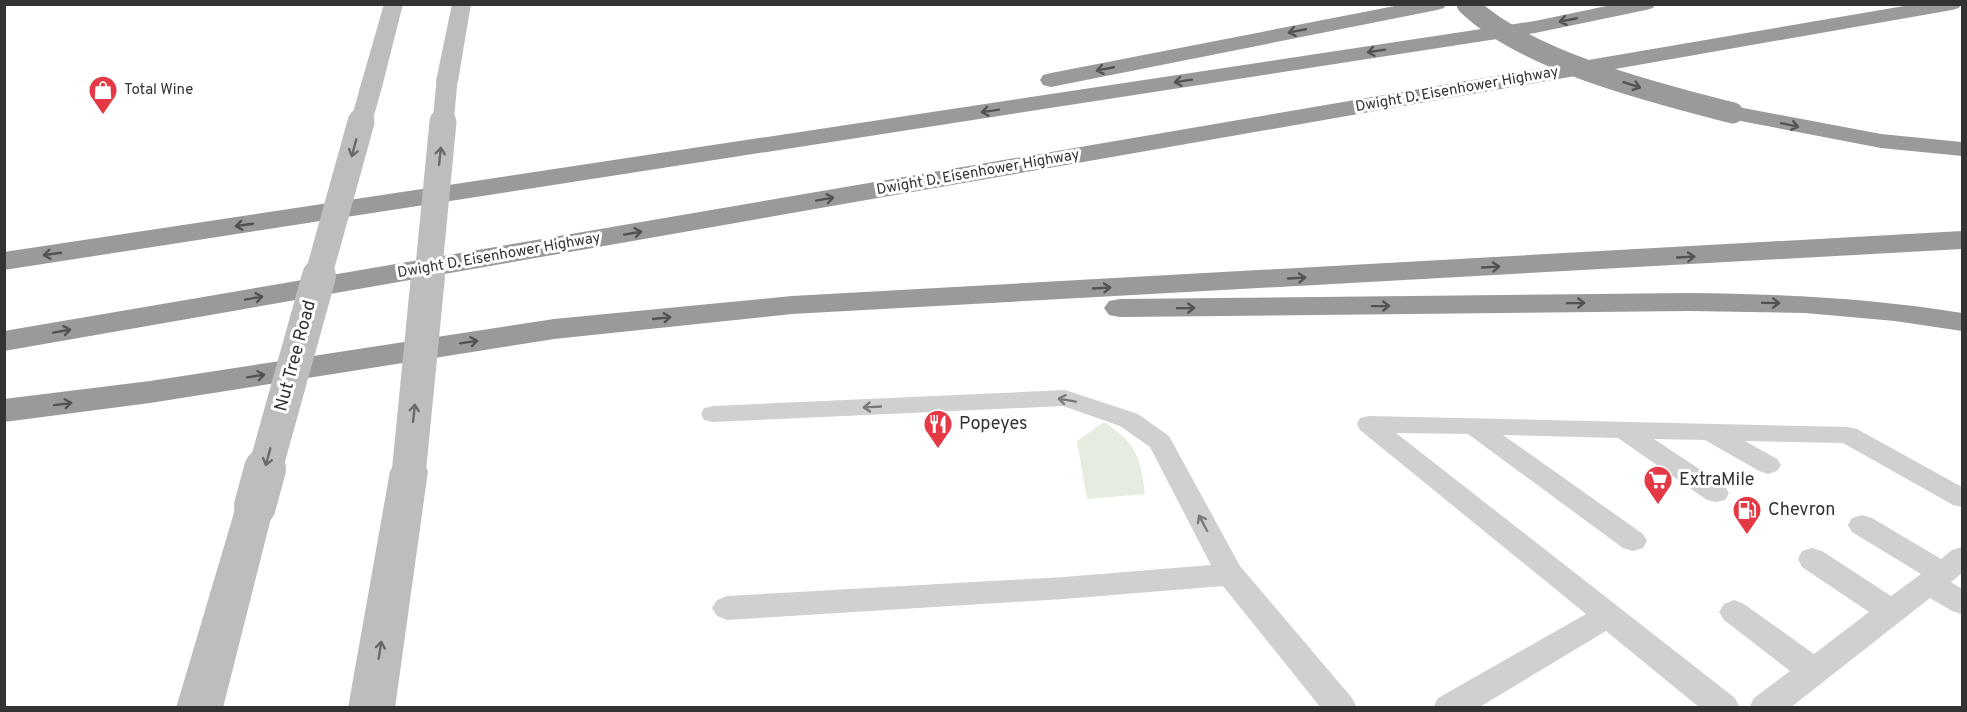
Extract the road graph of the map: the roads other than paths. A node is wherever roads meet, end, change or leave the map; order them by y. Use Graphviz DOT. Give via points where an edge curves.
graph roads {
  1 [pos="394,4"];
  2 [pos="462,4"];
  3 [pos="1437,4"];
  4 [pos="1467,4"];
  5 [pos="1646,4"];
  6 [pos="1952,4"];
  7 [pos="1962,149"];
  8 [pos="302,217"];
  9 [pos="1962,240"];
  10 [pos="4,261"];
  11 [pos="792,305"];
  12 [pos="1962,322"];
  13 [pos="4,341"];
  14 [pos="4,411"];
  15 [pos="713,414"];
  16 [pos="1476,428"];
  17 [pos="1625,431"];
  18 [pos="1710,432"];
  19 [pos="1768,465"];
  20 [pos="1716,493"];
  21 [pos="1962,498"];
  22 [pos="1862,525"];
  23 [pos="1633,541"];
  24 [pos="1812,559"];
  25 [pos="1944,572"];
  26 [pos="1230,574"];
  27 [pos="1962,603"];
  28 [pos="727,608"];
  29 [pos="1734,612"];
  30 [pos="1890,612"];
  31 [pos="1606,616"];
  32 [pos="1814,671"];
  33 [pos="199,708"];
  34 [pos="371,708"];
  35 [pos="1341,708"];
  36 [pos="1449,708"];
  37 [pos="1724,708"];
  38 [pos="1766,708"];
  1 -- 33 [label="main road, Nut Tree Road, one-way, bridge"];
  34 -- 2 [label="main road, one-way, bridge" via="409,471 447,81"];
  3 -- 8 [label="highway, one-way" via="1020,86"];
  4 -- 7 [label="highway, one-way, bridge" via="1540,50 1649,91 1733,113 1881,141"];
  5 -- 8 [label="highway, one-way" via="1535,27"];
  13 -- 6 [label="highway, Dwight D. Eisenhower Highway, one-way"];
  8 -- 10 [label="highway, one-way"];
  11 -- 9 [label="highway, one-way"];
  11 -- 12 [label="highway, one-way" via="881,311 1688,302 1804,304"];
  14 -- 11 [label="highway, one-way" via="554,329"];
  26 -- 15 [label="lane, one-way" via="1160,442 1129,420 1065,398"];
  16 -- 17 [label="lane"];
  16 -- 23 [label="lane"];
  16 -- 31 [label="lane" via="1369,424"];
  17 -- 18 [label="lane"];
  17 -- 20 [label="lane"];
  18 -- 19 [label="lane"];
  18 -- 21 [label="lane" via="1848,435"];
  22 -- 25 [label="lane"];
  24 -- 30 [label="lane"];
  25 -- 27 [label="lane"];
  25 -- 30 [label="lane"];
  26 -- 28 [label="lane"];
  26 -- 35 [label="lane"];
  29 -- 32 [label="lane"];
  30 -- 32 [label="lane"];
  31 -- 36 [label="lane"];
  31 -- 37 [label="lane"];
  32 -- 38 [label="lane"];
}
